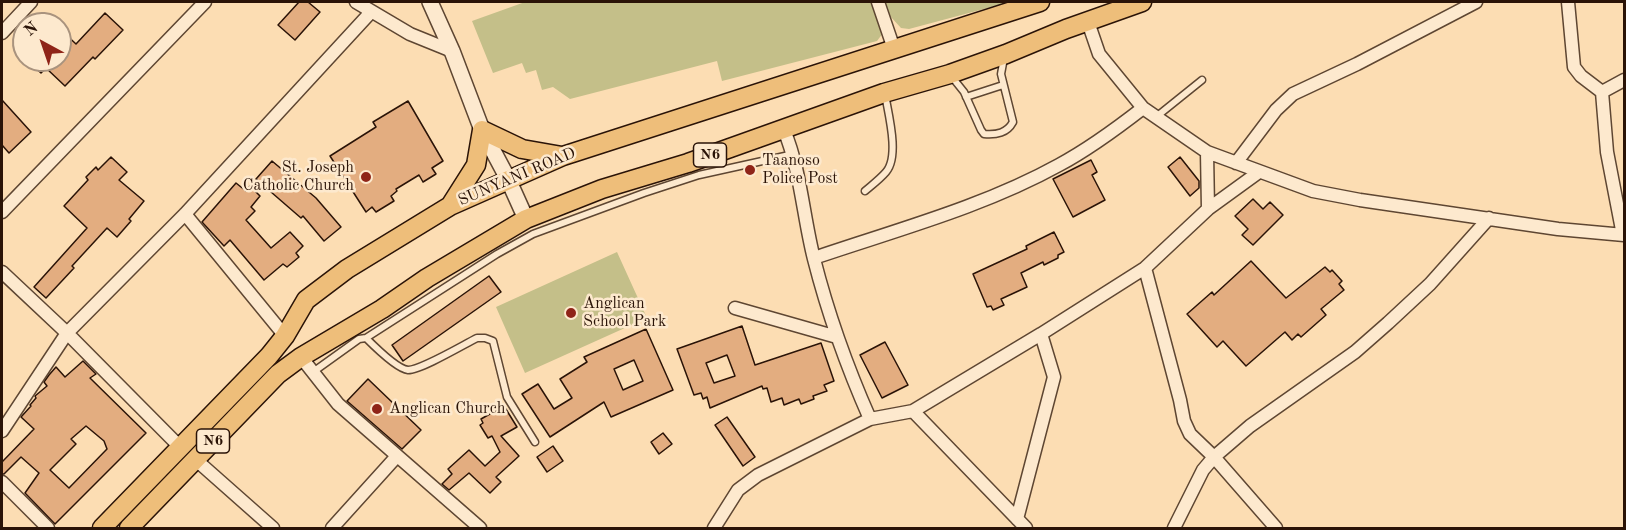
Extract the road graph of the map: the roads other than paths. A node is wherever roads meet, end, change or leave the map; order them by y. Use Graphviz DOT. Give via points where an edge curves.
graph roads {
  1 [pos="31,2"];
  2 [pos="205,2"];
  3 [pos="356,2"];
  4 [pos="430,2"];
  5 [pos="878,2"];
  6 [pos="1040,2"];
  7 [pos="1142,2"];
  8 [pos="1476,2"];
  9 [pos="1568,2"];
  10 [pos="371,12"];
  11 [pos="1088,22"];
  12 [pos="2,33"];
  13 [pos="894,49"];
  14 [pos="452,51"];
  15 [pos="1006,54"];
  16 [pos="950,74"];
  17 [pos="1202,80"];
  18 [pos="1624,80"];
  19 [pos="1003,85"];
  20 [pos="1602,92"];
  21 [pos="884,93"];
  22 [pos="966,97"];
  23 [pos="1143,108"];
  24 [pos="1155,117"];
  25 [pos="482,130"];
  26 [pos="784,130"];
  27 [pos="1207,152"];
  28 [pos="794,154"];
  29 [pos="562,156"];
  30 [pos="1236,163"];
  31 [pos="1259,172"];
  32 [pos="508,179"];
  33 [pos="865,191"];
  34 [pos="450,206"];
  35 [pos="1208,209"];
  36 [pos="2,212"];
  37 [pos="185,214"];
  38 [pos="526,219"];
  39 [pos="1489,219"];
  40 [pos="1624,235"];
  41 [pos="814,258"];
  42 [pos="1145,268"];
  43 [pos="2,272"];
  44 [pos="735,308"];
  45 [pos="67,333"];
  46 [pos="1041,334"];
  47 [pos="285,336"];
  48 [pos="837,337"];
  49 [pos="366,338"];
  50 [pos="301,357"];
  51 [pos="312,372"];
  52 [pos="913,411"];
  53 [pos="870,419"];
  54 [pos="2,431"];
  55 [pos="535,442"];
  56 [pos="188,454"];
  57 [pos="397,456"];
  58 [pos="1214,456"];
  59 [pos="2,482"];
  60 [pos="1021,524"];
  61 [pos="48,528"];
  62 [pos="102,528"];
  63 [pos="129,528"];
  64 [pos="273,528"];
  65 [pos="332,528"];
  66 [pos="480,528"];
  67 [pos="714,528"];
  68 [pos="1174,528"];
  69 [pos="1276,528"];
  1 -- 12 [label="street"];
  2 -- 36 [label="street"];
  3 -- 10 [label="street"];
  4 -- 14 [label="street"];
  5 -- 13 [label="street"];
  6 -- 13 [label="main road, SUNYANI ROAD / N6"];
  7 -- 11 [label="main road, N6"];
  8 -- 30 [label="street" via="1293,94"];
  9 -- 20 [label="street" via="1574,67"];
  10 -- 14 [label="street"];
  10 -- 37 [label="street"];
  11 -- 15 [label="main road, N6"];
  11 -- 23 [label="street" via="1100,54"];
  13 -- 29 [label="main road, SUNYANI ROAD / N6"];
  14 -- 25 [label="street"];
  15 -- 16 [label="main road, N6"];
  15 -- 19 [label="lane" via="1001,66"];
  16 -- 21 [label="main road, N6"];
  16 -- 22 [label="lane"];
  17 -- 24 [label="lane"];
  18 -- 20 [label="street"];
  19 -- 22 [label="lane"];
  19 -- 22 [label="lane" via="1013,122 1002,133 984,134"];
  20 -- 40 [label="street" via="1607,152"];
  21 -- 26 [label="main road, N6"];
  21 -- 33 [label="lane" via="892,134 888,170"];
  23 -- 24 [label="street"];
  23 -- 41 [label="street" via="1059,165 1006,190"];
  24 -- 27 [label="street"];
  25 -- 29 [label="main road" via="522,149"];
  25 -- 32 [label="street"];
  25 -- 34 [label="main road" via="476,165"];
  26 -- 28 [label="street"];
  26 -- 38 [label="main road, N6" via="602,189"];
  27 -- 30 [label="street"];
  27 -- 35 [label="street"];
  28 -- 41 [label="street"];
  28 -- 49 [label="lane" via="699,175 533,234"];
  29 -- 32 [label="main road, SUNYANI ROAD / N6"];
  30 -- 31 [label="street"];
  31 -- 35 [label="street"];
  31 -- 39 [label="street" via="1322,193"];
  32 -- 34 [label="main road, SUNYANI ROAD / N6"];
  32 -- 38 [label="street"];
  34 -- 47 [label="main road, SUNYANI ROAD / N6" via="347,269 306,300"];
  35 -- 42 [label="street"];
  37 -- 45 [label="street"];
  37 -- 47 [label="street"];
  38 -- 50 [label="main road, N6"];
  39 -- 40 [label="street"];
  39 -- 58 [label="street" via="1430,285 1355,352"];
  41 -- 48 [label="street"];
  42 -- 46 [label="street"];
  42 -- 58 [label="street" via="1184,421 1190,434"];
  43 -- 45 [label="street"];
  44 -- 48 [label="street"];
  45 -- 54 [label="street"];
  45 -- 56 [label="street"];
  46 -- 52 [label="street"];
  46 -- 60 [label="street" via="1054,377"];
  47 -- 56 [label="main road, SUNYANI ROAD / N6"];
  48 -- 53 [label="street"];
  49 -- 51 [label="lane"];
  49 -- 55 [label="lane" via="408,370 477,338 493,341 507,397"];
  50 -- 51 [label="street"];
  50 -- 56 [label="main road, SUNYANI ROAD / N6"];
  51 -- 57 [label="street" via="338,404"];
  52 -- 53 [label="street"];
  52 -- 60 [label="street"];
  53 -- 67 [label="street" via="758,475 738,490"];
  56 -- 62 [label="main road, SUNYANI ROAD / N6"];
  56 -- 63 [label="main road, SUNYANI ROAD / N6"];
  56 -- 64 [label="street"];
  57 -- 65 [label="street"];
  57 -- 66 [label="street"];
  58 -- 68 [label="street"];
  58 -- 69 [label="street"];
  59 -- 61 [label="street"];
}
